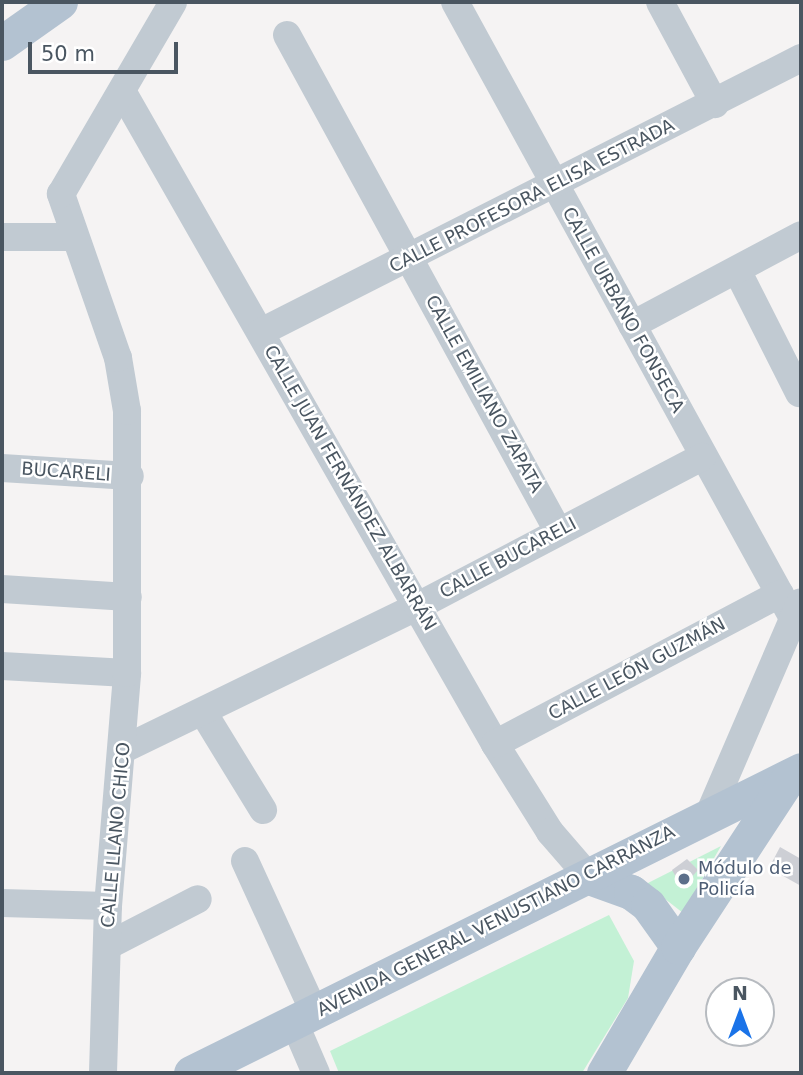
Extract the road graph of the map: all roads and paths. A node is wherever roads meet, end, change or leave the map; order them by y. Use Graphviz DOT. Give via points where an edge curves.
graph roads {
  1 [pos="60,2"];
  2 [pos="173,2"];
  3 [pos="455,2"];
  4 [pos="660,2"];
  5 [pos="287,35"];
  6 [pos="2,43"];
  7 [pos="801,58"];
  8 [pos="122,92"];
  9 [pos="715,104"];
  10 [pos="555,187"];
  11 [pos="801,235"];
  12 [pos="2,237"];
  13 [pos="74,237"];
  14 [pos="409,257"];
  15 [pos="737,270"];
  16 [pos="632,324"];
  17 [pos="261,332"];
  18 [pos="799,393"];
  19 [pos="702,457"];
  20 [pos="2,468"];
  21 [pos="130,476"];
  22 [pos="558,530"];
  23 [pos="2,589"];
  24 [pos="128,597"];
  25 [pos="791,604"];
  26 [pos="418,606"];
  27 [pos="2,666"];
  28 [pos="127,673"];
  29 [pos="203,712"];
  30 [pos="495,744"];
  31 [pos="124,749"];
  32 [pos="795,773"];
  33 [pos="263,810"];
  34 [pos="710,812"];
  35 [pos="245,861"];
  36 [pos="589,877"];
  37 [pos="198,899"];
  38 [pos="2,903"];
  39 [pos="108,905"];
  40 [pos="107,946"];
  41 [pos="678,947"];
  42 [pos="304,1016"];
  43 [pos="103,1073"];
  44 [pos="191,1073"];
  45 [pos="316,1073"];
  46 [pos="604,1073"];
  1 -- 6 [label="main road"];
  2 -- 8 [label="street"];
  3 -- 10 [label="street, CALLE URBANO FONSECA"];
  4 -- 9 [label="street"];
  5 -- 14 [label="street, CALLE EMILIANO ZAPATA"];
  7 -- 9 [label="street, CALLE PROFESORA ELISA ESTRADA"];
  8 -- 13 [label="street, CALLE LLANO CHICO" via="61,188"];
  8 -- 17 [label="street, CALLE JUAN FERNÁNDEZ ALBARRÁN"];
  9 -- 10 [label="street, CALLE PROFESORA ELISA ESTRADA"];
  10 -- 14 [label="street, CALLE PROFESORA ELISA ESTRADA"];
  10 -- 16 [label="street, CALLE URBANO FONSECA"];
  11 -- 15 [label="street"];
  12 -- 13 [label="street"];
  13 -- 21 [label="street, CALLE LLANO CHICO" via="122,375"];
  14 -- 17 [label="street, CALLE PROFESORA ELISA ESTRADA"];
  14 -- 22 [label="street, CALLE EMILIANO ZAPATA"];
  15 -- 16 [label="street"];
  15 -- 18 [label="street"];
  16 -- 19 [label="street, CALLE URBANO FONSECA"];
  17 -- 26 [label="street, CALLE JUAN FERNÁNDEZ ALBARRÁN"];
  19 -- 22 [label="street, CALLE BUCARELI"];
  19 -- 25 [label="street, CALLE URBANO FONSECA"];
  20 -- 21 [label="street, BUCARELI"];
  21 -- 24 [label="street, CALLE LLANO CHICO"];
  22 -- 26 [label="street, CALLE BUCARELI"];
  23 -- 24 [label="street"];
  24 -- 28 [label="street, CALLE LLANO CHICO"];
  25 -- 30 [label="street, CALLE LEÓN GUZMÁN"];
  25 -- 34 [label="street"];
  26 -- 29 [label="street, CALLE BUCARELI"];
  26 -- 30 [label="street, CALLE JUAN FERNÁNDEZ ALBARRÁN"];
  27 -- 28 [label="street"];
  28 -- 31 [label="street, CALLE LLANO CHICO"];
  29 -- 31 [label="street, CALLE BUCARELI"];
  29 -- 33 [label="street"];
  30 -- 36 [label="street, CALLE JUAN FERNÁNDEZ ALBARRÁN" via="550,832"];
  31 -- 39 [label="street, CALLE LLANO CHICO"];
  32 -- 34 [label="main road, AVENIDA GENERAL VENUSTIANO CARRANZA"];
  32 -- 41 [label="main road"];
  34 -- 36 [label="main road, AVENIDA GENERAL VENUSTIANO CARRANZA"];
  35 -- 42 [label="street"];
  36 -- 41 [label="main road" via="631,892 648,905"];
  36 -- 42 [label="main road, AVENIDA GENERAL VENUSTIANO CARRANZA"];
  37 -- 40 [label="street"];
  38 -- 39 [label="street"];
  39 -- 40 [label="street, CALLE LLANO CHICO"];
  40 -- 43 [label="street, CALLE LLANO CHICO"];
  41 -- 46 [label="main road"];
  42 -- 44 [label="main road, AVENIDA GENERAL VENUSTIANO CARRANZA"];
  42 -- 45 [label="street"];
}
